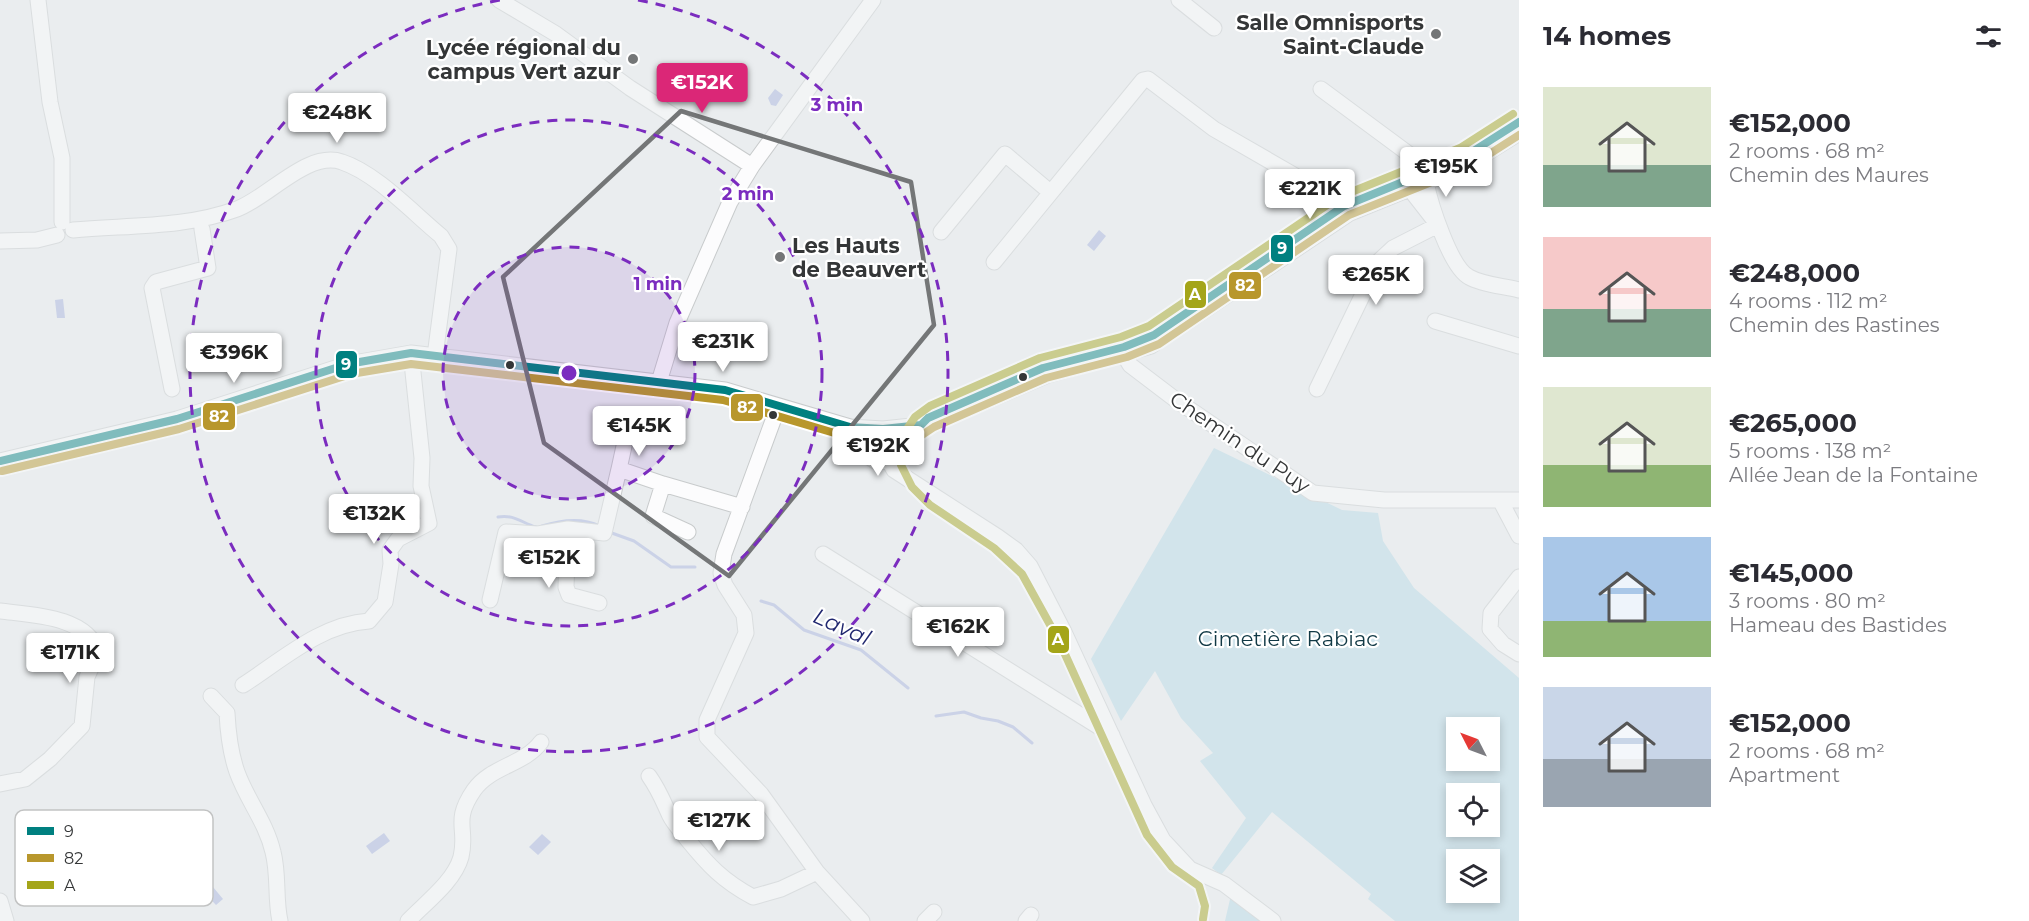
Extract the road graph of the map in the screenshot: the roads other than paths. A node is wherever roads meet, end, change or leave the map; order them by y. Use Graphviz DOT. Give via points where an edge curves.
graph roads {
  1 [pos="38,0"];
  2 [pos="499,0"];
  3 [pos="873,0"];
  4 [pos="1179,0"];
  5 [pos="1214,28"];
  6 [pos="1321,89"];
  7 [pos="1519,133"];
  8 [pos="752,166"];
  9 [pos="1428,181"];
  10 [pos="1409,188"];
  11 [pos="1050,192"];
  12 [pos="1334,194"];
  13 [pos="1437,224"];
  14 [pos="64,229"];
  15 [pos="202,229"];
  16 [pos="941,232"];
  17 [pos="0,241"];
  18 [pos="994,262"];
  19 [pos="1519,290"];
  20 [pos="1435,321"];
  21 [pos="1519,346"];
  22 [pos="411,353"];
  23 [pos="1131,353"];
  24 [pos="435,356"];
  25 [pos="658,382"];
  26 [pos="172,389"];
  27 [pos="1317,389"];
  28 [pos="778,407"];
  29 [pos="841,425"];
  30 [pos="884,429"];
  31 [pos="626,437"];
  32 [pos="0,461"];
  33 [pos="887,462"];
  34 [pos="619,469"];
  35 [pos="663,484"];
  36 [pos="1500,500"];
  37 [pos="1519,500"];
  38 [pos="742,507"];
  39 [pos="568,529"];
  40 [pos="688,532"];
  41 [pos="1519,536"];
  42 [pos="823,554"];
  43 [pos="1519,577"];
  44 [pos="490,600"];
  45 [pos="599,603"];
  46 [pos="0,611"];
  47 [pos="1519,654"];
  48 [pos="243,685"];
  49 [pos="211,696"];
  50 [pos="1112,735"];
  51 [pos="541,742"];
  52 [pos="649,776"];
  53 [pos="0,784"];
  54 [pos="817,873"];
  55 [pos="0,901"];
  56 [pos="6,921"];
  57 [pos="280,921"];
  58 [pos="408,921"];
  59 [pos="862,921"];
  60 [pos="1273,921"];
  1 -- 14 [label="street" via="50,102 62,158"];
  2 -- 8 [label="street"];
  3 -- 8 [label="street"];
  4 -- 5 [label="street"];
  6 -- 9 [label="street" via="1420,163"];
  7 -- 9 [label="street" via="1480,159"];
  8 -- 25 [label="street" via="730,202 677,323"];
  9 -- 10 [label="street"];
  9 -- 13 [label="street"];
  10 -- 13 [label="street"];
  10 -- 23 [label="street" via="1350,213 1151,346"];
  11 -- 12 [label="street" via="1143,80 1148,79 1214,129"];
  11 -- 16 [label="street" via="1005,154"];
  11 -- 18 [label="street"];
  13 -- 19 [label="street" via="1469,277"];
  13 -- 27 [label="street" via="1393,248 1379,261"];
  14 -- 17 [label="street" via="37,240"];
  14 -- 24 [label="street" via="200,219 237,209 264,196 307,165 324,159 342,162 365,173 441,236 448,249"];
  15 -- 26 [label="street" via="208,268 156,282 152,288"];
  20 -- 21 [label="street"];
  22 -- 24 [label="street"];
  22 -- 32 [label="street" via="348,364 177,419"];
  22 -- 48 [label="street" via="422,458 421,486 429,523 398,539 390,550 384,602 369,621 331,628"];
  23 -- 30 [label="street" via="1048,375 932,423"];
  23 -- 36 [label="street, Chemin du Puy" via="1147,375 1176,400 1313,493 1384,500"];
  24 -- 25 [label="street"];
  25 -- 28 [label="street" via="725,390"];
  28 -- 29 [label="street"];
  28 -- 38 [label="street"];
  29 -- 30 [label="street"];
  29 -- 33 [label="street" via="845,442 877,462"];
  30 -- 33 [label="street"];
  31 -- 34 [label="street"];
  33 -- 50 [label="street" via="910,482 1016,550 1030,566"];
  34 -- 35 [label="street"];
  34 -- 39 [label="street" via="604,533"];
  35 -- 38 [label="street"];
  35 -- 40 [label="street" via="653,516"];
  36 -- 37 [label="street, Chemin du Puy"];
  36 -- 41 [label="street"];
  38 -- 54 [label="street" via="721,573 744,615 746,633 707,720 707,737 761,794"];
  39 -- 44 [label="street" via="537,534 506,532"];
  39 -- 45 [label="street" via="569,595"];
  42 -- 50 [label="street"];
  43 -- 47 [label="street" via="1491,613 1490,629"];
  46 -- 53 [label="street" via="75,625 94,640 98,652 87,677 82,726 25,779"];
  49 -- 57 [label="street" via="227,712 228,739 237,773 264,824 273,851"];
  50 -- 60 [label="street" via="1144,805 1173,852 1190,869 1224,884"];
  51 -- 58 [label="street" via="535,750 493,772 476,787 460,820 461,857 452,874"];
  52 -- 54 [label="street" via="663,795 671,818 692,845 715,873 738,889 753,897"];
  54 -- 59 [label="street"];
  55 -- 56 [label="street"];
}
